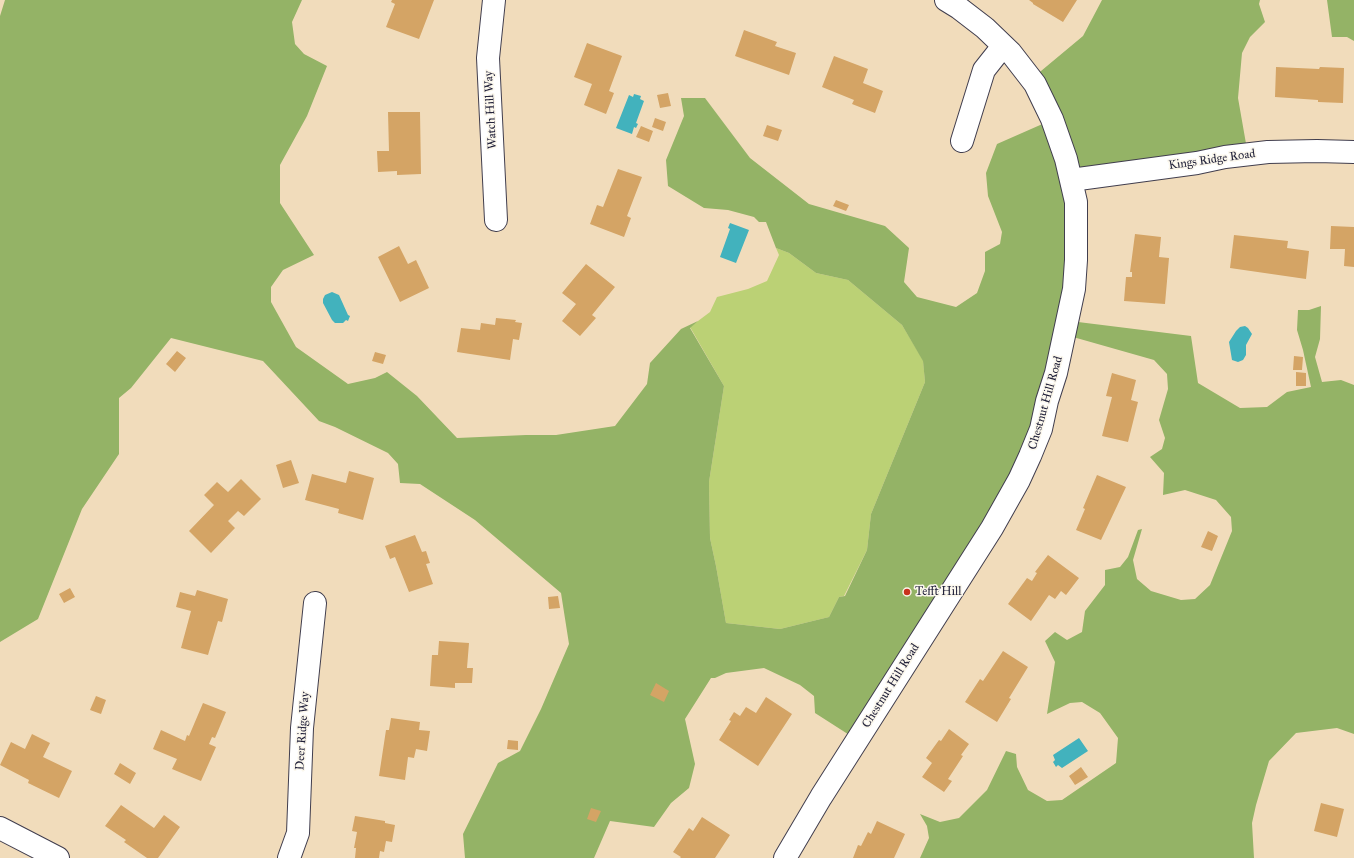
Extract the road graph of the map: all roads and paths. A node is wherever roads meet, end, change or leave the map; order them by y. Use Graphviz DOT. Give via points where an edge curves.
graph roads {
  1 [pos="494,0"];
  2 [pos="946,0"];
  3 [pos="1004,46"];
  4 [pos="962,141"];
  5 [pos="1354,152"];
  6 [pos="1071,180"];
  7 [pos="496,220"];
  8 [pos="315,603"];
  9 [pos="0,828"];
  10 [pos="58,858"];
  11 [pos="288,858"];
  12 [pos="785,858"];
  1 -- 7 [label="street, Watch Hill Way" via="488,58"];
  2 -- 3 [label="street, Chestnut Hill Road" via="985,28"];
  3 -- 4 [label="street" via="984,70"];
  3 -- 6 [label="street, Chestnut Hill Road" via="1035,84 1049,112 1066,158"];
  5 -- 6 [label="street, Kings Ridge Road" via="1268,152"];
  6 -- 12 [label="street, Chestnut Hill Road" via="1076,202 1074,289 1056,373 1041,429 1030,456 992,528"];
  8 -- 11 [label="street, Deer Ridge Way" via="302,728 298,833"];
  9 -- 10 [label="street"];
}
